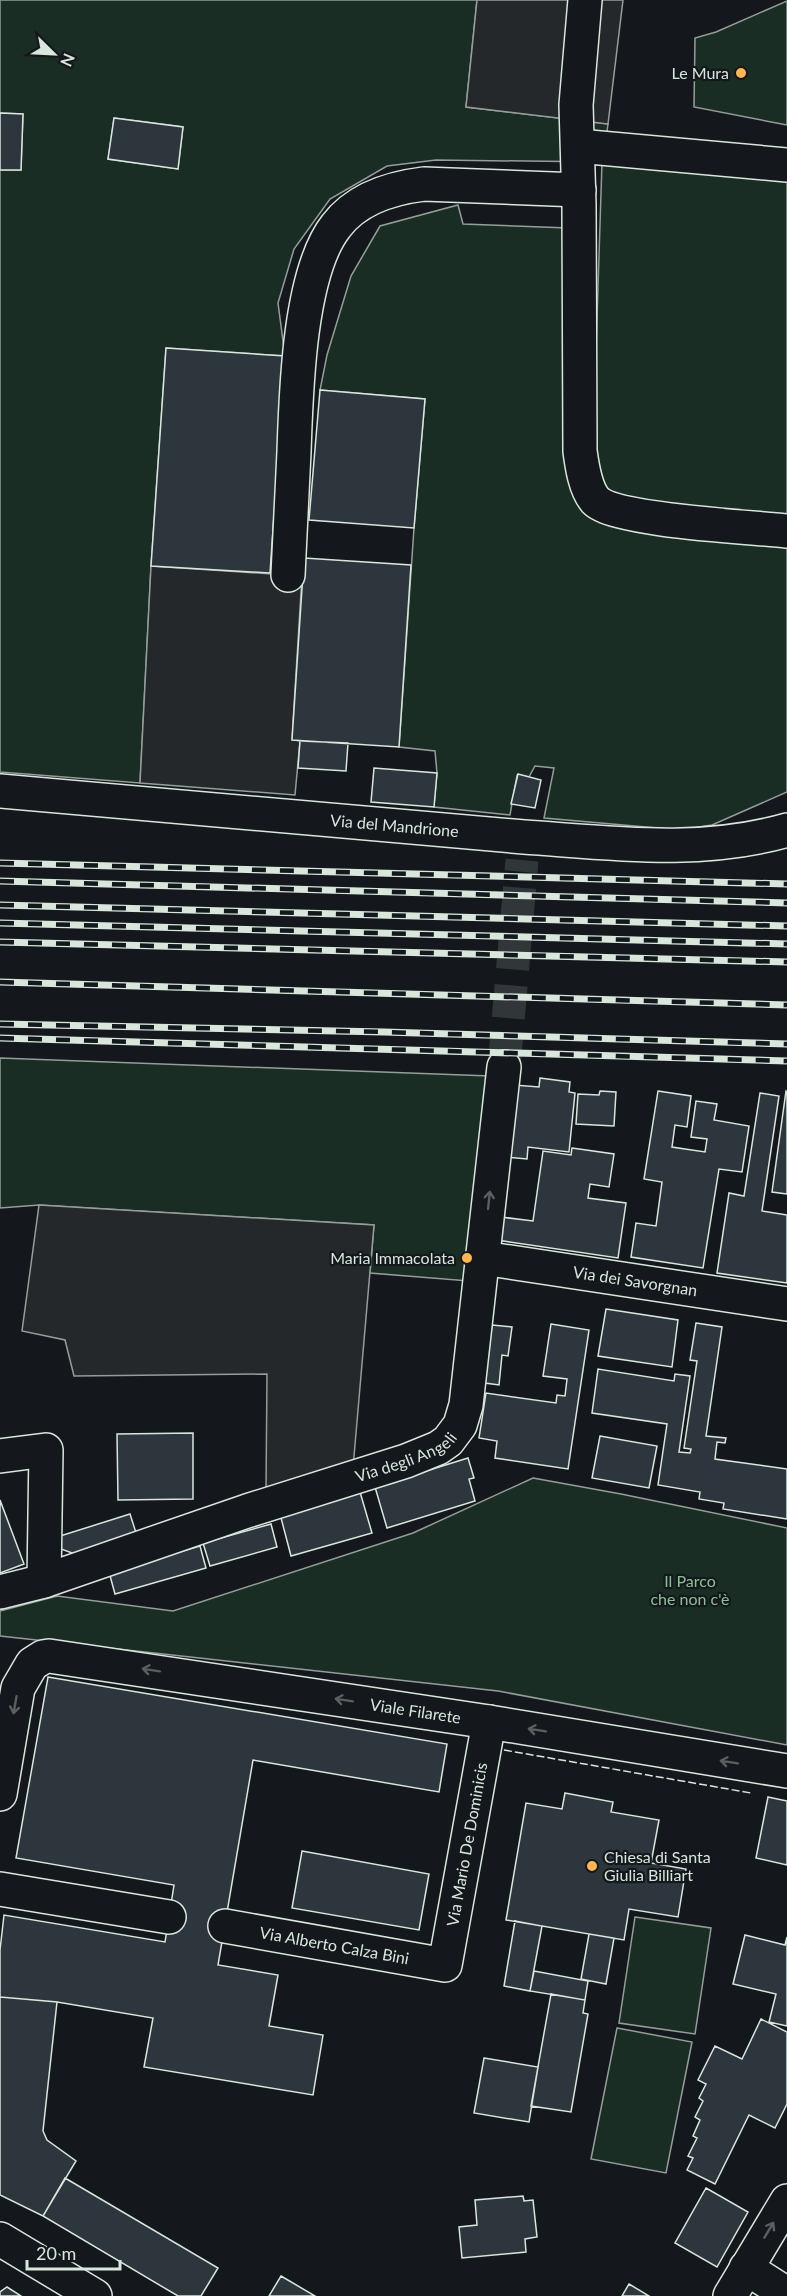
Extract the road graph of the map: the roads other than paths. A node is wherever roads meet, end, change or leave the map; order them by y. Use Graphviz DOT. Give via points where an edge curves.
graph roads {
  1 [pos="585,0"];
  2 [pos="578,146"];
  3 [pos="787,165"];
  4 [pos="579,190"];
  5 [pos="787,531"];
  6 [pos="288,575"];
  7 [pos="0,791"];
  8 [pos="787,830"];
  9 [pos="504,1067"];
  10 [pos="483,1258"];
  11 [pos="787,1304"];
  12 [pos="0,1456"];
  13 [pos="44,1581"];
  14 [pos="0,1592"];
  15 [pos="489,1722"];
  16 [pos="787,1771"];
  17 [pos="0,1794"];
  18 [pos="0,1889"];
  19 [pos="169,1917"];
  20 [pos="225,1926"];
  21 [pos="445,1965"];
  22 [pos="787,2201"];
  23 [pos="0,2239"];
  24 [pos="746,2268"];
  25 [pos="787,2294"];
  26 [pos="95,2296"];
  27 [pos="730,2296"];
  1 -- 2 [label="street" via="576,105"];
  2 -- 3 [label="street"];
  2 -- 4 [label="street"];
  4 -- 5 [label="street" via="580,452 594,498 614,510 644,516"];
  4 -- 6 [label="street" via="406,186 366,200 336,225 317,262 300,352"];
  7 -- 8 [label="street, Via del Mandrione" via="523,849 709,845"];
  10 -- 9 [label="street, Via degli Angeli, one-way"];
  10 -- 11 [label="street, Via dei Savorgnan"];
  10 -- 13 [label="street, Via degli Angeli" via="465,1412 444,1444 406,1461"];
  12 -- 13 [label="street" via="46,1450"];
  13 -- 14 [label="street, Via degli Angeli"];
  16 -- 15 [label="street, Viale Filarete, one-way"];
  15 -- 17 [label="street, Viale Filarete, one-way" via="57,1656 43,1657 32,1664 18,1688"];
  15 -- 21 [label="street, Via Mario De Dominicis"];
  18 -- 19 [label="street"];
  20 -- 21 [label="street, Via Alberto Calza Bini"];
  24 -- 22 [label="street, one-way"];
  23 -- 26 [label="street"];
  24 -- 25 [label="street"];
  24 -- 27 [label="street"];
}
